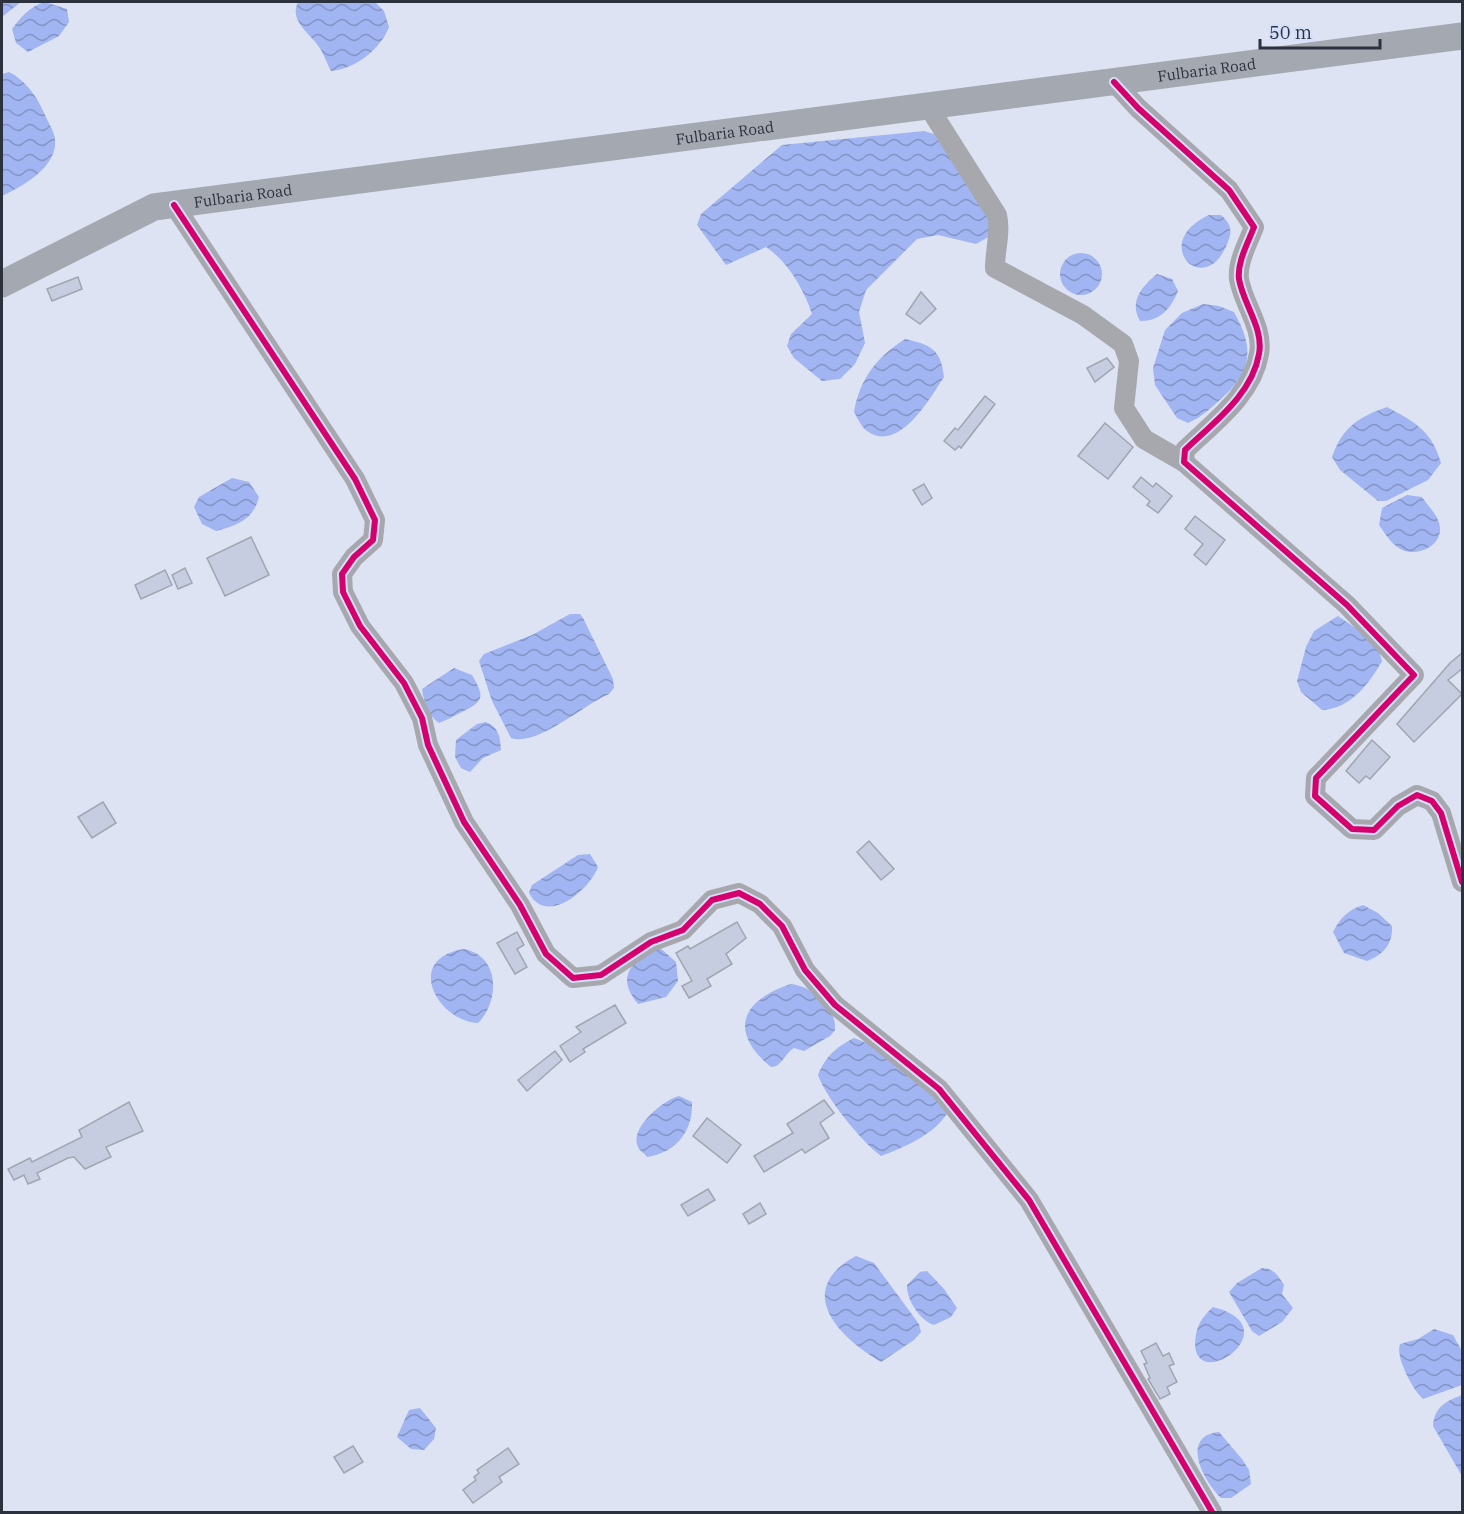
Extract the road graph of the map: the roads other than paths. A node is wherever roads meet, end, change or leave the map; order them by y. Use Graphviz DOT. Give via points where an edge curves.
graph roads {
  1 [pos="1462,36"];
  2 [pos="1114,82"];
  3 [pos="928,106"];
  4 [pos="174,205"];
  5 [pos="2,284"];
  6 [pos="1184,462"];
  7 [pos="1462,882"];
  8 [pos="1212,1512"];
  1 -- 2 [label="main road, Fulbaria Road"];
  2 -- 3 [label="main road, Fulbaria Road"];
  2 -- 6 [label="street" via="1229,190 1254,227 1241,259 1239,279 1255,320 1260,353 1242,395 1185,450"];
  3 -- 4 [label="main road, Fulbaria Road"];
  3 -- 6 [label="street" via="997,215 1000,228 995,268 1083,315 1123,344 1128,361 1124,408 1144,439"];
  4 -- 5 [label="main road, Fulbaria Road" via="154,207"];
  4 -- 8 [label="street" via="356,479 375,520 373,540 342,574 343,592 360,626 404,683 464,822 520,905 546,954 573,978 601,975 651,942 683,930 712,900 739,893 760,904 782,926 805,970 835,1005 939,1089 1029,1200"];
  6 -- 7 [label="street" via="1347,605 1414,675 1316,778 1315,796 1352,829 1374,830 1398,806 1417,795 1432,801 1441,813"];
}
